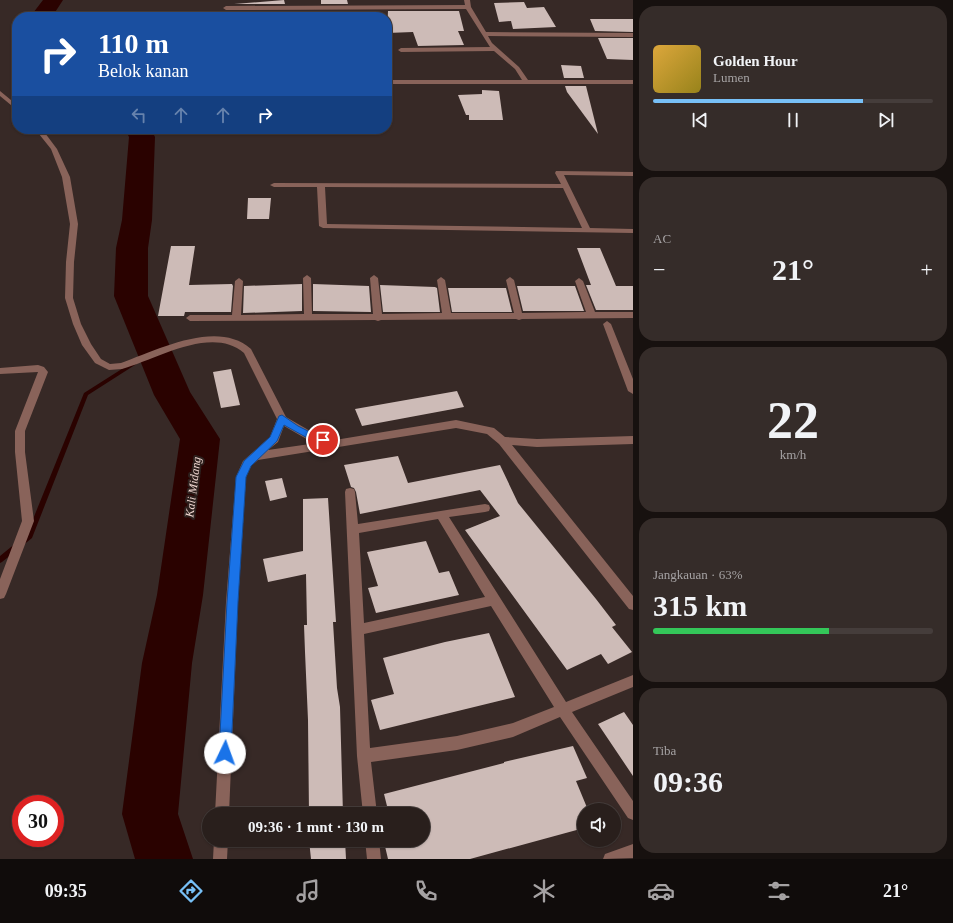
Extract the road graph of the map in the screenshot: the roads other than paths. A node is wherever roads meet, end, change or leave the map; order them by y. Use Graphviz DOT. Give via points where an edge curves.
graph roads {
  1 [pos="467,0"];
  2 [pos="468,7"];
  3 [pos="226,8"];
  4 [pos="485,34"];
  5 [pos="633,35"];
  6 [pos="494,49"];
  7 [pos="400,50"];
  8 [pos="392,82"];
  9 [pos="526,82"];
  10 [pos="633,82"];
  11 [pos="0,93"];
  12 [pos="12,104"];
  13 [pos="42,134"];
  14 [pos="633,174"];
  15 [pos="274,185"];
  16 [pos="321,185"];
  17 [pos="566,186"];
  18 [pos="587,230"];
  19 [pos="633,230"];
  20 [pos="307,278"];
  21 [pos="374,278"];
  22 [pos="441,280"];
  23 [pos="510,280"];
  24 [pos="239,281"];
  25 [pos="579,281"];
  26 [pos="633,315"];
  27 [pos="592,316"];
  28 [pos="447,317"];
  29 [pos="519,317"];
  30 [pos="190,318"];
  31 [pos="236,318"];
  32 [pos="308,318"];
  33 [pos="378,318"];
  34 [pos="607,324"];
  35 [pos="0,371"];
  36 [pos="633,391"];
  37 [pos="282,419"];
  38 [pos="503,440"];
  39 [pos="633,440"];
  40 [pos="333,443"];
  41 [pos="257,456"];
  42 [pos="350,492"];
  43 [pos="485,508"];
  44 [pos="441,514"];
  45 [pos="353,529"];
  46 [pos="0,594"];
  47 [pos="494,600"];
  48 [pos="633,605"];
  49 [pos="358,630"];
  50 [pos="633,681"];
  51 [pos="563,710"];
  52 [pos="364,756"];
  53 [pos="222,807"];
  54 [pos="369,807"];
  55 [pos="633,813"];
  56 [pos="221,847"];
  57 [pos="373,847"];
  58 [pos="633,851"];
  59 [pos="220,859"];
  60 [pos="374,859"];
  61 [pos="610,859"];
  1 -- 2 [label="street"];
  2 -- 3 [label="street"];
  2 -- 4 [label="street"];
  4 -- 5 [label="street"];
  4 -- 6 [label="street"];
  6 -- 7 [label="street"];
  6 -- 9 [label="street" via="517,68"];
  8 -- 9 [label="street"];
  9 -- 10 [label="street"];
  11 -- 12 [label="street"];
  13 -- 37 [label="street" via="54,149 66,177 74,224 69,298 77,324 98,361 109,367 122,366 188,342 214,339 231,341 248,351"];
  14 -- 17 [label="street" via="558,173"];
  15 -- 16 [label="street"];
  16 -- 17 [label="street"];
  16 -- 18 [label="street" via="323,226"];
  17 -- 18 [label="street"];
  18 -- 19 [label="street"];
  20 -- 32 [label="street"];
  21 -- 33 [label="street"];
  22 -- 28 [label="street"];
  23 -- 29 [label="street"];
  24 -- 31 [label="street"];
  25 -- 27 [label="street"];
  26 -- 27 [label="street"];
  27 -- 29 [label="street"];
  28 -- 29 [label="street"];
  28 -- 33 [label="street"];
  30 -- 31 [label="street"];
  31 -- 32 [label="street"];
  32 -- 33 [label="street"];
  34 -- 36 [label="street"];
  35 -- 46 [label="street" via="38,368 43,372 20,431 28,521"];
  37 -- 40 [label="street" via="314,438"];
  37 -- 41 [label="street" via="274,439"];
  38 -- 39 [label="street" via="537,443"];
  38 -- 40 [label="street" via="490,431 456,424"];
  38 -- 48 [label="street"];
  40 -- 41 [label="street"];
  41 -- 53 [label="street" via="247,464 241,477"];
  42 -- 45 [label="street"];
  43 -- 44 [label="street"];
  44 -- 45 [label="street"];
  44 -- 47 [label="street"];
  45 -- 49 [label="street"];
  47 -- 49 [label="street"];
  47 -- 51 [label="street"];
  49 -- 52 [label="street"];
  50 -- 51 [label="street"];
  51 -- 52 [label="street" via="513,730 457,743"];
  51 -- 55 [label="street"];
  52 -- 54 [label="street"];
  56 -- 59 [label="street"];
  57 -- 60 [label="street"];
  58 -- 61 [label="street"];
}
